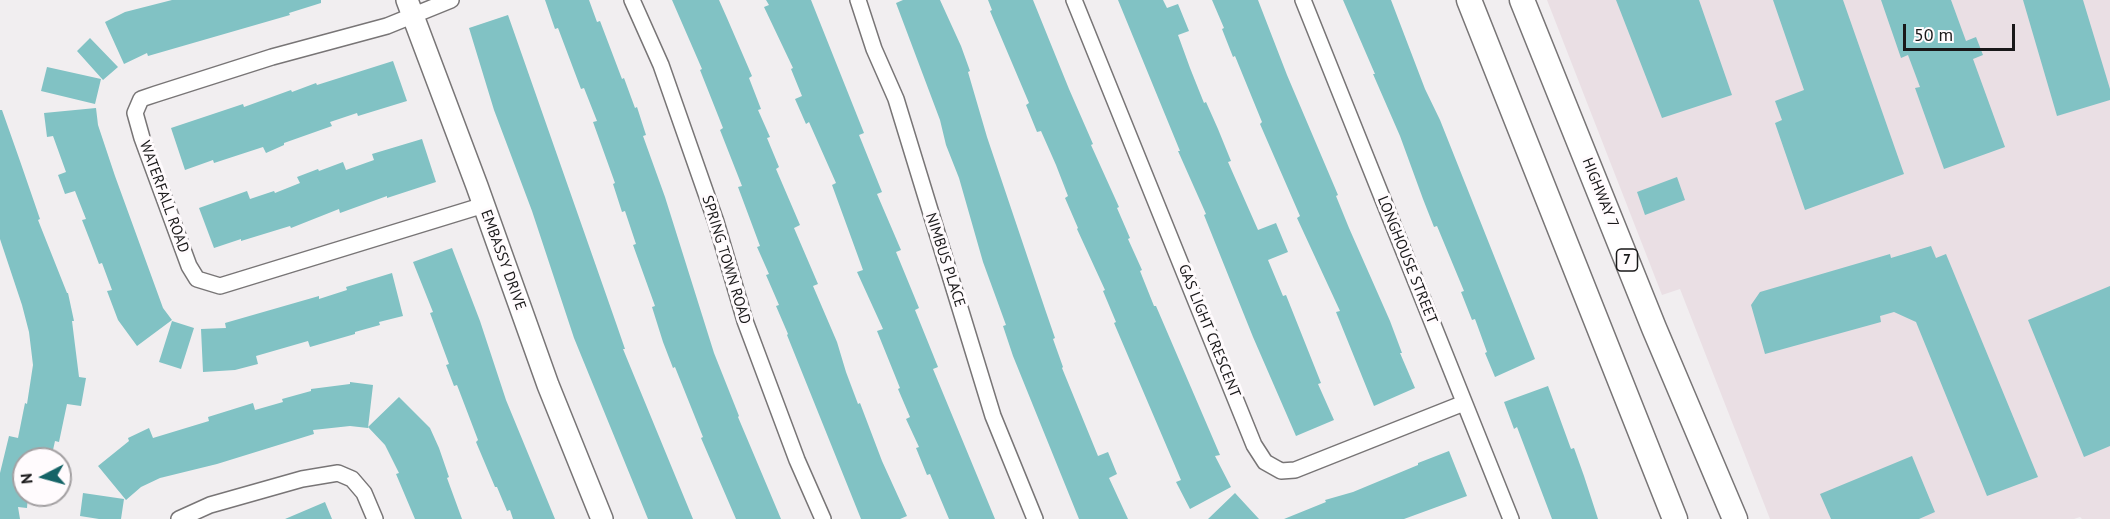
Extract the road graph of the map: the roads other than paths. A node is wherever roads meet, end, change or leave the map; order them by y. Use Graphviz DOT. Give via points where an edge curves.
graph roads {
  1 [pos="451,0"];
  2 [pos="632,0"];
  3 [pos="858,0"];
  4 [pos="1074,0"];
  5 [pos="1303,0"];
  6 [pos="1469,0"];
  7 [pos="1522,0"];
  8 [pos="410,8"];
  9 [pos="484,206"];
  10 [pos="1464,404"];
  11 [pos="179,519"];
  12 [pos="375,519"];
  13 [pos="602,519"];
  14 [pos="823,519"];
  15 [pos="1035,519"];
  16 [pos="1511,519"];
  17 [pos="1675,519"];
  18 [pos="1735,519"];
  1 -- 8 [label="street"];
  2 -- 14 [label="street, SPRING TOWN ROAD" via="662,65 745,321"];
  3 -- 15 [label="street, NIMBUS PLACE" via="896,99 993,416"];
  4 -- 10 [label="street, GAS LIGHT CRESCENT" via="1254,445 1265,462 1281,471 1295,470"];
  5 -- 10 [label="street, LONGHOUSE STREET"];
  6 -- 17 [label="main road"];
  7 -- 18 [label="main road, HIGHWAY 7 / 7"];
  8 -- 9 [label="street, EMBASSY DRIVE"];
  8 -- 9 [label="street, WATERFALL ROAD" via="387,26 141,99 135,113 142,138 185,255 197,279 220,286"];
  9 -- 13 [label="street, EMBASSY DRIVE" via="548,385"];
  10 -- 16 [label="street, LONGHOUSE STREET"];
  11 -- 12 [label="street" via="222,501 338,473 352,479 364,493"];
}
